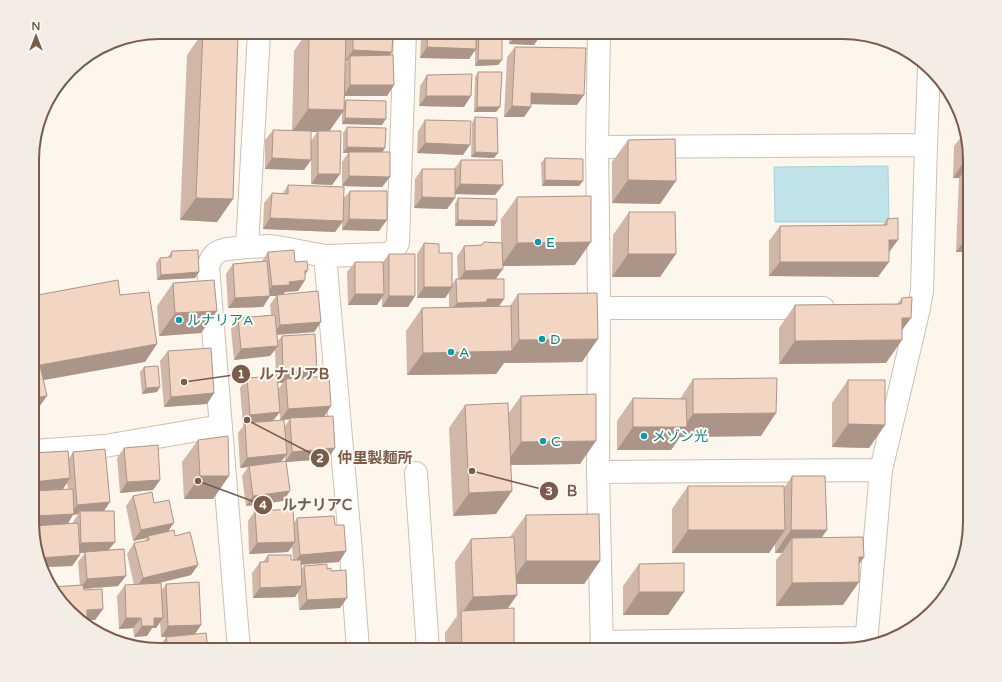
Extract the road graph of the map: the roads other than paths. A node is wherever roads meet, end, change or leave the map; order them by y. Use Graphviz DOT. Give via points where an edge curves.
graph roads {
  1 [pos="259,39"];
  2 [pos="405,39"];
  3 [pos="599,39"];
  4 [pos="929,75"];
  5 [pos="926,144"];
  6 [pos="597,147"];
  7 [pos="247,247"];
  8 [pos="325,256"];
  9 [pos="599,308"];
  10 [pos="841,308"];
  11 [pos="896,308"];
  12 [pos="919,308"];
  13 [pos="221,426"];
  14 [pos="39,451"];
  15 [pos="881,470"];
  16 [pos="598,472"];
  17 [pos="416,473"];
  18 [pos="863,641"];
  19 [pos="867,641"];
  20 [pos="239,643"];
  21 [pos="357,643"];
  22 [pos="428,643"];
  23 [pos="602,643"];
  24 [pos="761,643"];
  1 -- 7 [label="street"];
  2 -- 8 [label="street" via="398,242 394,251 386,254"];
  3 -- 6 [label="street"];
  4 -- 5 [label="street"];
  5 -- 6 [label="street"];
  5 -- 12 [label="street" via="922,291"];
  6 -- 9 [label="street"];
  7 -- 8 [label="street" via="269,246"];
  7 -- 13 [label="street" via="220,250 208,266"];
  8 -- 21 [label="street"];
  9 -- 10 [label="street"];
  9 -- 16 [label="street"];
  11 -- 12 [label="street"];
  12 -- 15 [label="street"];
  13 -- 14 [label="street" via="105,446"];
  13 -- 20 [label="street"];
  15 -- 16 [label="street"];
  15 -- 19 [label="street"];
  16 -- 23 [label="street"];
  17 -- 22 [label="street"];
  18 -- 24 [label="street"];
}
